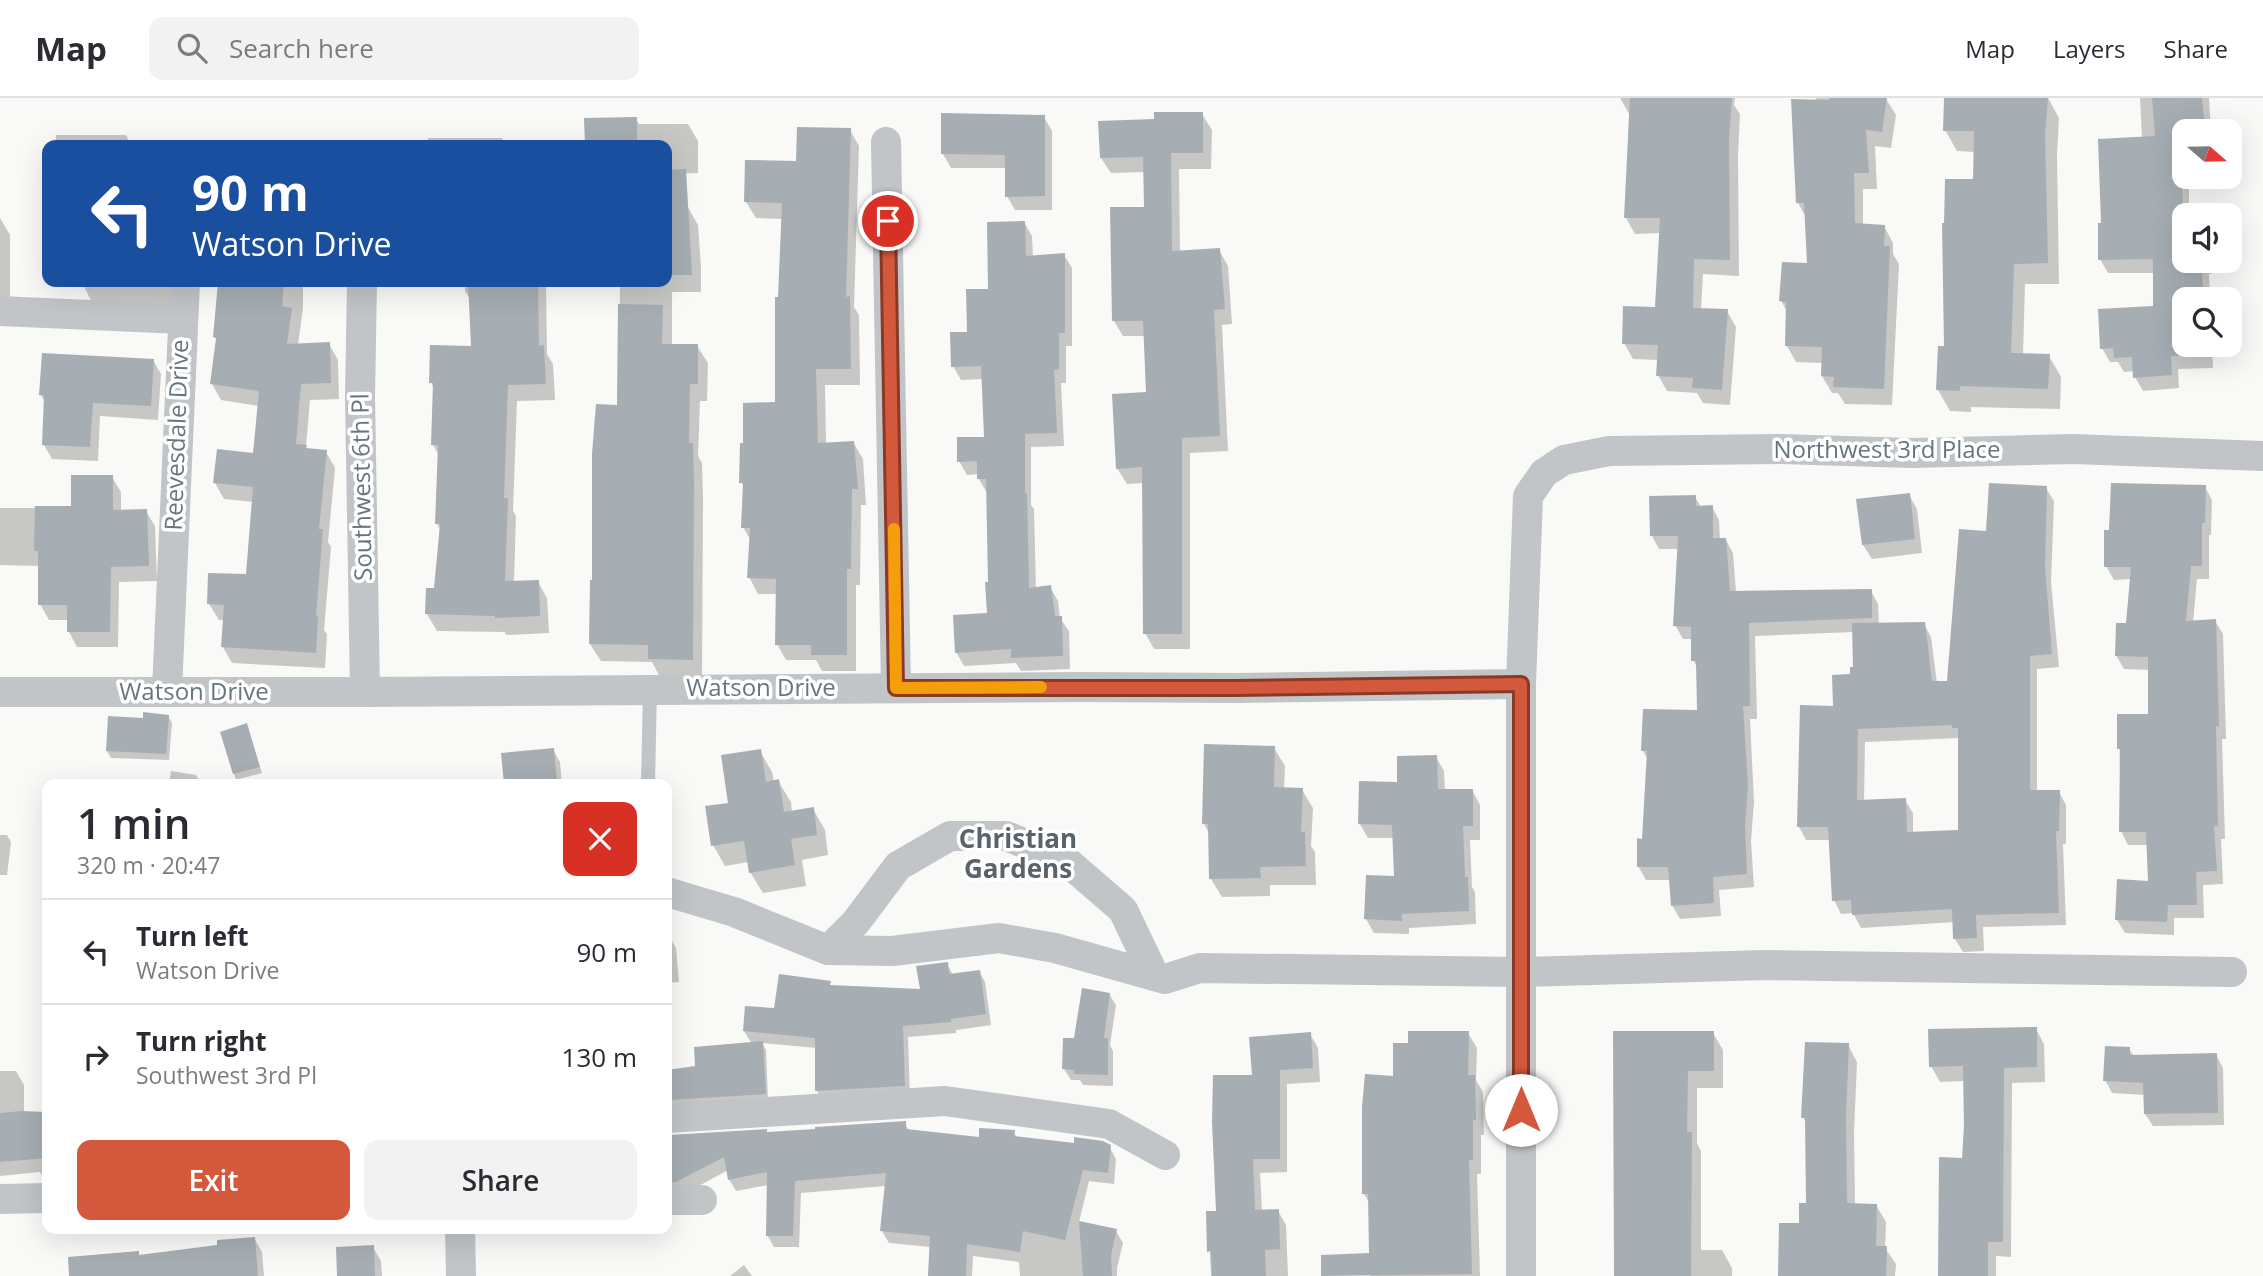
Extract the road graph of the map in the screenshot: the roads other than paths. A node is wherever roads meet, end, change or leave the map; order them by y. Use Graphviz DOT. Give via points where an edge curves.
graph roads {
  1 [pos="886,142"];
  2 [pos="184,287"];
  3 [pos="362,287"];
  4 [pos="0,311"];
  5 [pos="181,319"];
  6 [pos="2263,456"];
  7 [pos="1521,684"];
  8 [pos="896,688"];
  9 [pos="650,689"];
  10 [pos="167,691"];
  11 [pos="0,692"];
  12 [pos="365,692"];
  13 [pos="648,779"];
  14 [pos="672,893"];
  15 [pos="828,950"];
  16 [pos="1521,972"];
  17 [pos="2232,972"];
  18 [pos="1154,975"];
  19 [pos="672,1118"];
  20 [pos="1166,1155"];
  21 [pos="42,1198"];
  22 [pos="0,1199"];
  23 [pos="672,1200"];
  24 [pos="702,1200"];
  25 [pos="460,1234"];
  26 [pos="461,1276"];
  27 [pos="1521,1276"];
  1 -- 8 [label="street"];
  2 -- 5 [label="street"];
  3 -- 12 [label="street, Southwest 6th Pl"];
  4 -- 5 [label="street, Reevesdale Drive"];
  5 -- 10 [label="street, Reevesdale Drive"];
  6 -- 7 [label="street, Northwest 3rd Place" via="2073,449 1912,453 1780,449 1609,451 1564,460 1544,473 1528,496"];
  7 -- 8 [label="street, Watson Drive"];
  7 -- 16 [label="street"];
  8 -- 9 [label="street, Watson Drive"];
  9 -- 12 [label="street, Watson Drive"];
  9 -- 13 [label="lane"];
  10 -- 11 [label="street, Watson Drive"];
  10 -- 12 [label="street, Watson Drive"];
  14 -- 15 [label="street" via="734,912"];
  15 -- 18 [label="street" via="892,951 999,938"];
  15 -- 18 [label="street" via="856,922 898,866 950,836 1006,836 1064,859 1123,910"];
  16 -- 17 [label="street" via="1765,965"];
  16 -- 18 [label="street" via="1200,968 1165,979"];
  16 -- 27 [label="street"];
  19 -- 20 [label="street" via="945,1101 1109,1124"];
  21 -- 22 [label="street"];
  23 -- 24 [label="street"];
  25 -- 26 [label="street"];
}
